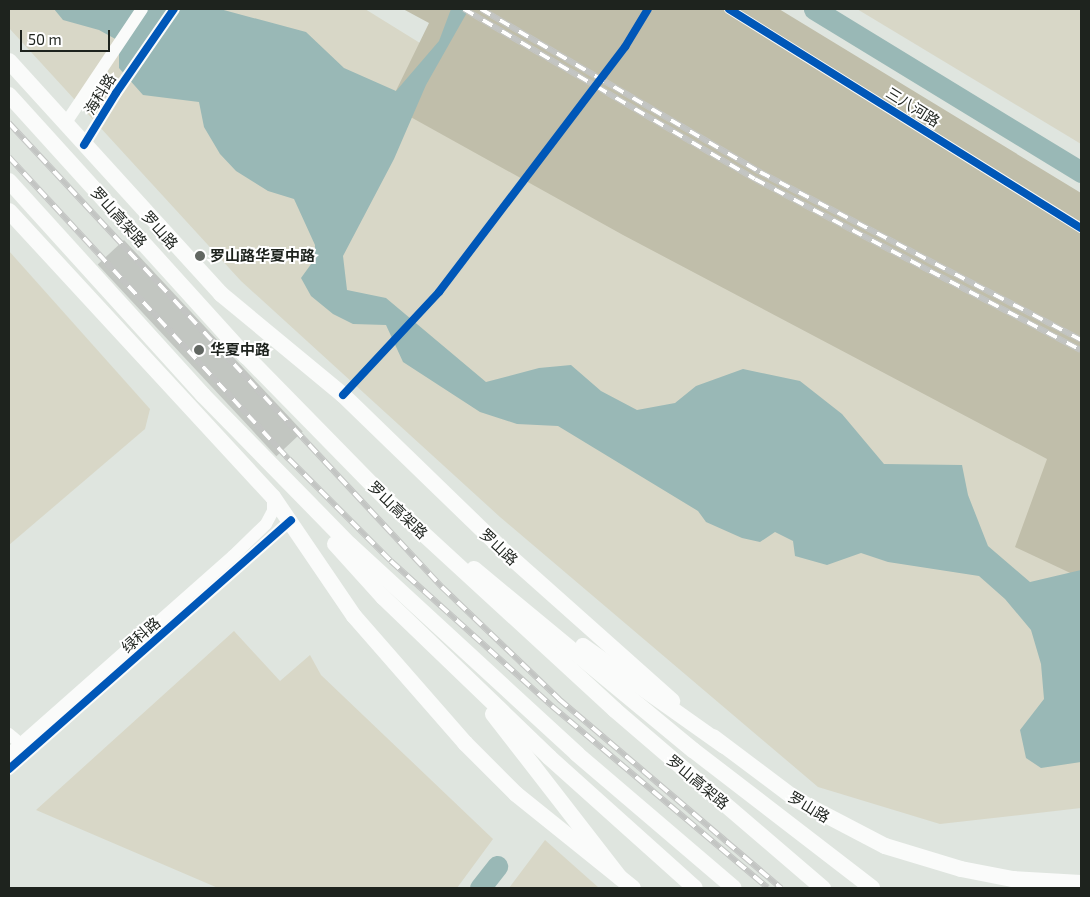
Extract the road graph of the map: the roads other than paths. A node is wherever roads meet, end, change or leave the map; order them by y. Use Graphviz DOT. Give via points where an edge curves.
graph roads {
  1 [pos="142,9"];
  2 [pos="174,9"];
  3 [pos="729,9"];
  4 [pos="9,61"];
  5 [pos="9,95"];
  6 [pos="65,124"];
  7 [pos="84,145"];
  8 [pos="9,181"];
  9 [pos="9,212"];
  10 [pos="1081,228"];
  11 [pos="246,356"];
  12 [pos="204,395"];
  13 [pos="274,497"];
  14 [pos="291,520"];
  15 [pos="471,566"];
  16 [pos="436,648"];
  17 [pos="9,734"];
  18 [pos="724,746"];
  19 [pos="25,747"];
  20 [pos="9,754"];
  21 [pos="9,768"];
  22 [pos="620,878"];
  23 [pos="1081,884"];
  24 [pos="633,888"];
  25 [pos="694,888"];
  26 [pos="734,888"];
  27 [pos="823,888"];
  28 [pos="872,888"];
  1 -- 6 [label="street, 海科路"];
  2 -- 7 [label="street, 海科路"];
  3 -- 10 [label="street, 三八河路"];
  4 -- 6 [label="main road, 罗山路"];
  5 -- 11 [label="main road, 罗山高架路"];
  6 -- 7 [label="main road, 罗山路"];
  7 -- 18 [label="main road, 罗山路" via="221,294 343,395 582,623"];
  8 -- 12 [label="main road"];
  9 -- 13 [label="main road"];
  11 -- 15 [label="main road"];
  11 -- 27 [label="main road, 罗山高架路" via="390,503 527,631"];
  12 -- 16 [label="main road" via="383,597"];
  12 -- 26 [label="main road" via="350,545 425,616 577,754"];
  13 -- 14 [label="main road"];
  13 -- 19 [label="street, 绿科路" via="273,510 266,524"];
  14 -- 19 [label="street, 绿科路"];
  14 -- 22 [label="main road" via="354,616 458,735 516,794"];
  15 -- 18 [label="main road"];
  15 -- 28 [label="main road" via="701,756"];
  16 -- 22 [label="main road" via="478,694"];
  16 -- 25 [label="main road" via="549,757"];
  17 -- 19 [label="street"];
  18 -- 23 [label="main road, 罗山路" via="797,800 885,846 961,869 1012,879"];
  19 -- 20 [label="street, 绿科路"];
  19 -- 21 [label="street, 绿科路"];
  22 -- 24 [label="main road"];
}
